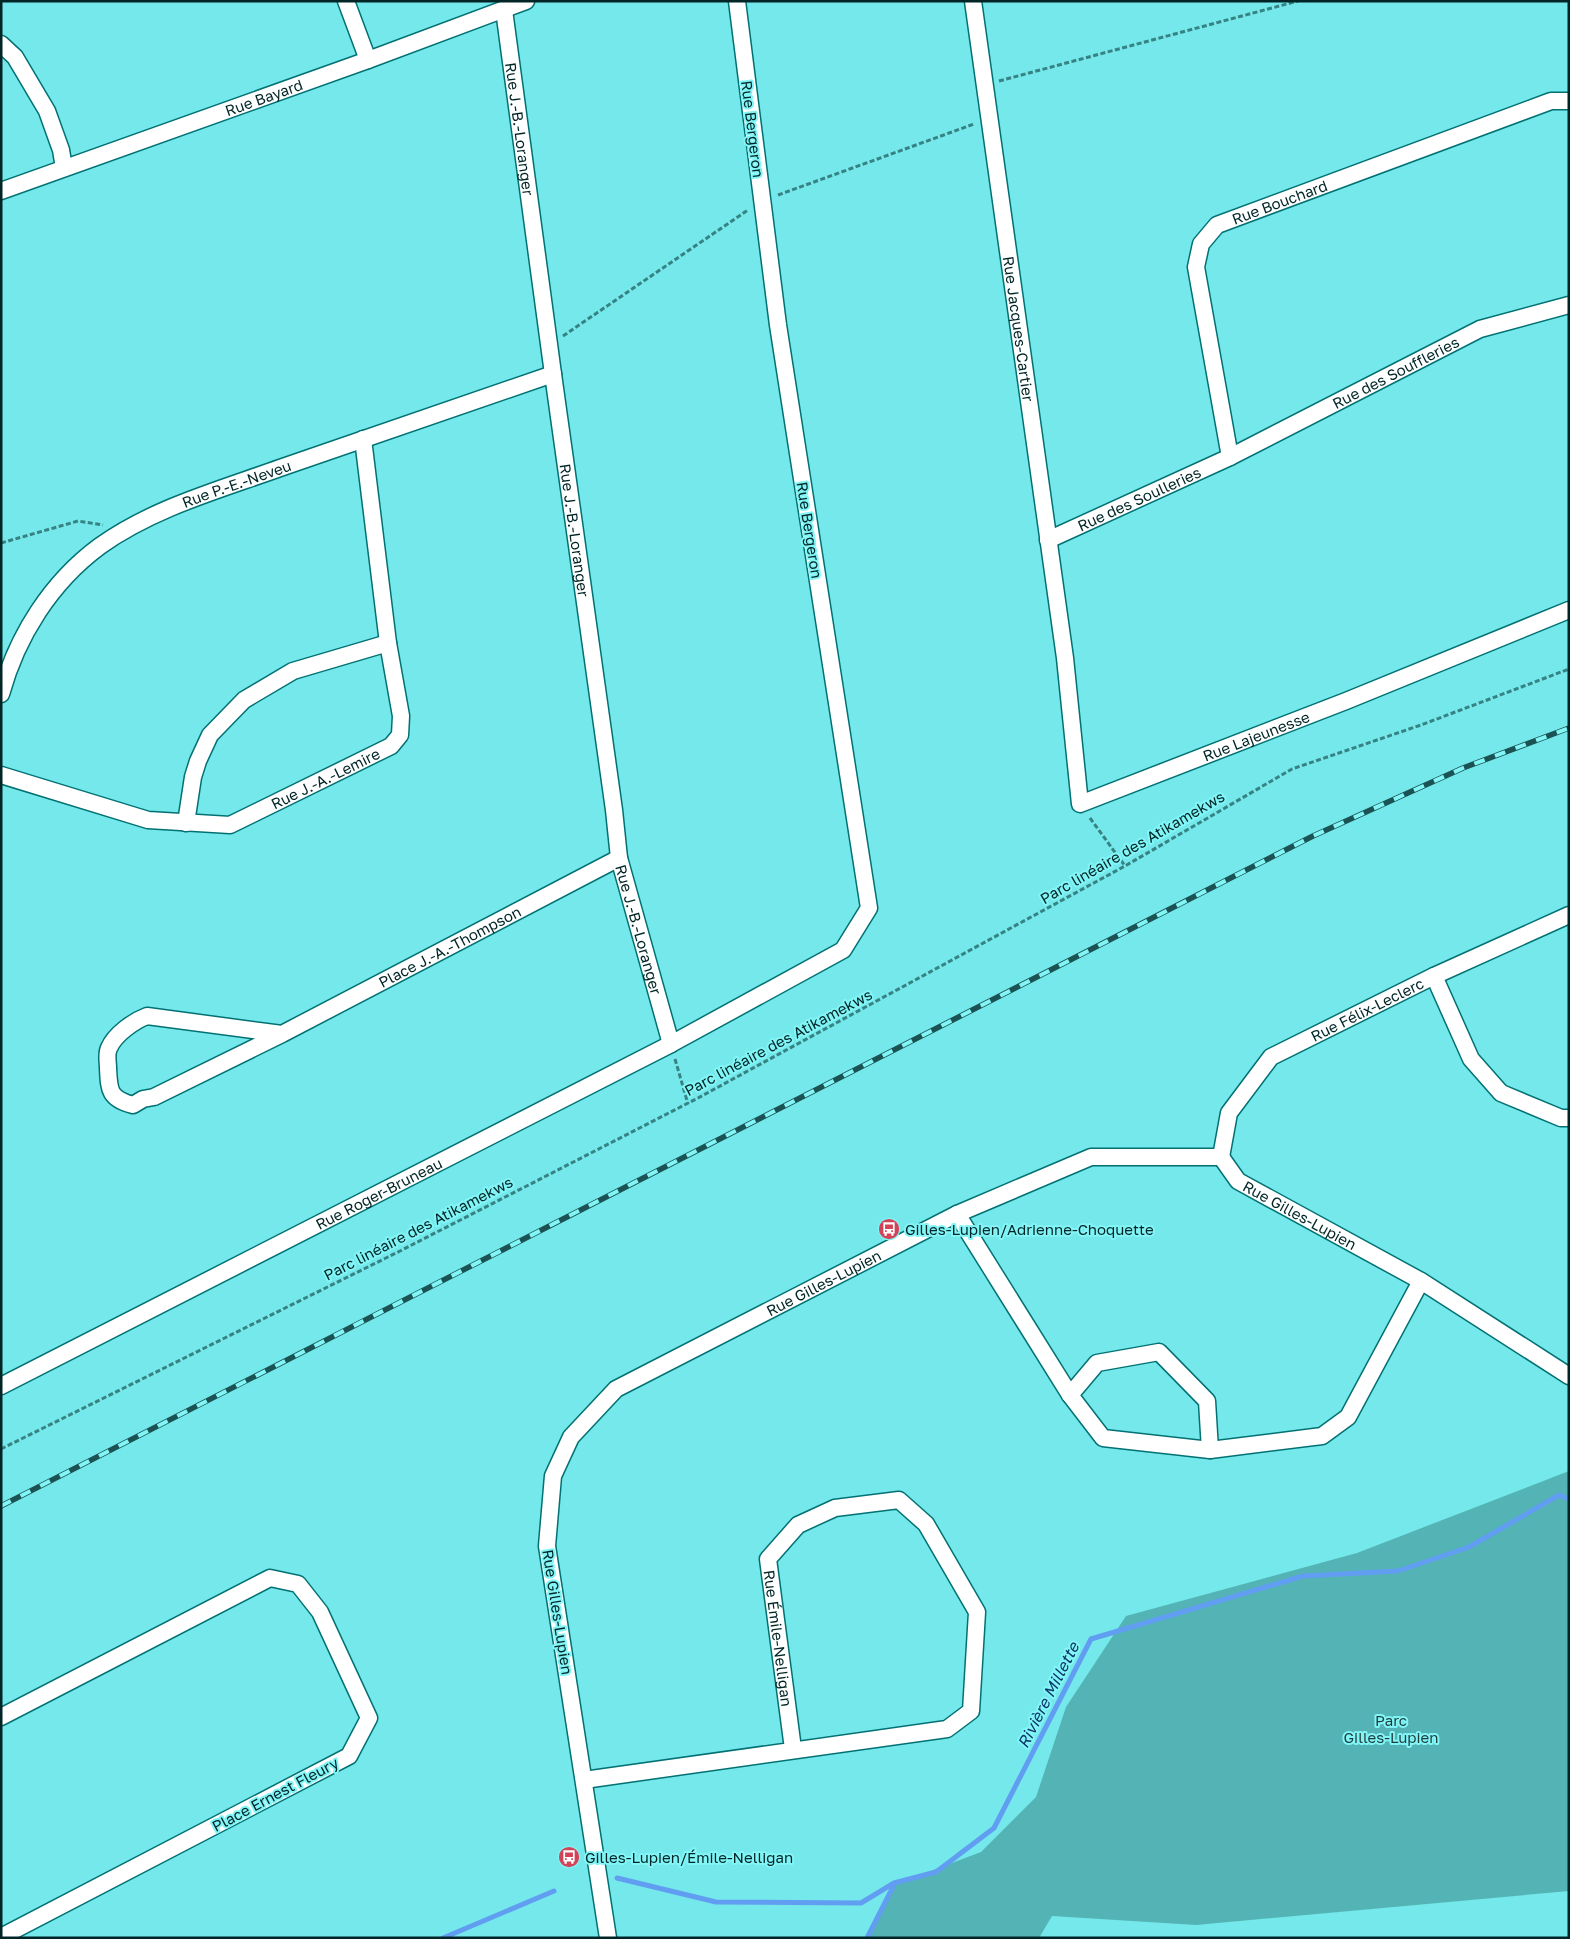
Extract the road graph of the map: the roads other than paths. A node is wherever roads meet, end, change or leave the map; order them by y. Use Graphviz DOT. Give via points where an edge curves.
graph roads {
  1 [pos="346,1"];
  2 [pos="526,1"];
  3 [pos="737,1"];
  4 [pos="973,1"];
  5 [pos="504,10"];
  6 [pos="1,44"];
  7 [pos="368,60"];
  8 [pos="1569,101"];
  9 [pos="64,168"];
  10 [pos="1,191"];
  11 [pos="1569,304"];
  12 [pos="553,374"];
  13 [pos="363,439"];
  14 [pos="1230,456"];
  15 [pos="1048,540"];
  16 [pos="1569,610"];
  17 [pos="388,643"];
  18 [pos="1,694"];
  19 [pos="1,775"];
  20 [pos="1080,804"];
  21 [pos="186,823"];
  22 [pos="619,858"];
  23 [pos="1569,914"];
  24 [pos="1434,976"];
  25 [pos="755,998"];
  26 [pos="282,1034"];
  27 [pos="671,1044"];
  28 [pos="1569,1118"];
  29 [pos="1221,1157"];
  30 [pos="957,1214"];
  31 [pos="1421,1280"];
  32 [pos="1569,1376"];
  33 [pos="1,1386"];
  34 [pos="1070,1395"];
  35 [pos="1210,1450"];
  36 [pos="1,1717"];
  37 [pos="793,1749"];
  38 [pos="584,1780"];
  39 [pos="1,1937"];
  40 [pos="608,1938"];
  1 -- 7 [label="street"];
  2 -- 5 [label="street, Rue Bayard"];
  3 -- 25 [label="street, Rue Bergeron" via="778,325 870,908 843,950"];
  4 -- 15 [label="street, Rue Jacques-Cartier"];
  5 -- 7 [label="street, Rue Bayard"];
  5 -- 12 [label="street, Rue J.-B.-Loranger"];
  6 -- 9 [label="street" via="15,57 47,111"];
  7 -- 9 [label="street, Rue Bayard"];
  8 -- 14 [label="street, Rue Bouchard" via="1552,101 1217,225 1201,244 1196,267"];
  9 -- 10 [label="street, Rue Bayard"];
  11 -- 14 [label="street, Rue des Souffleries" via="1480,329"];
  12 -- 13 [label="street, Rue P.-E.-Neveu"];
  12 -- 22 [label="street, Rue J.-B.-Loranger"];
  13 -- 17 [label="street, Rue J.-A.-Lemire"];
  13 -- 18 [label="street, Rue P.-E.-Neveu" via="194,499 126,528 99,547 61,580 37,613 18,646"];
  14 -- 15 [label="street, Rue des Soulleries"];
  15 -- 20 [label="street, Rue Jacques-Cartier" via="1065,658"];
  16 -- 20 [label="street, Rue Lajeunesse"];
  17 -- 21 [label="street" via="293,671 244,700 210,735 193,777"];
  17 -- 21 [label="street, Rue J.-A.-Lemire" via="401,716 400,734 391,746 230,825"];
  19 -- 21 [label="street, Rue J.-A.-Lemire" via="148,820"];
  22 -- 26 [label="street, Place J.-A.-Thompson"];
  22 -- 27 [label="street, Rue J.-B.-Loranger"];
  23 -- 24 [label="street, Rue Félix-Leclerc"];
  24 -- 28 [label="street" via="1471,1059 1500,1093 1561,1118"];
  24 -- 29 [label="street, Rue Félix-Leclerc" via="1271,1057 1229,1114"];
  25 -- 27 [label="street, Rue Roger-Bruneau"];
  26 -- 26 [label="street, Place J.-A.-Thompson" via="147,1016 117,1036 108,1049 108,1081 112,1094 119,1102 132,1105 154,1098"];
  27 -- 33 [label="street, Rue Roger-Bruneau"];
  29 -- 30 [label="street, Rue Gilles-Lupien" via="1091,1157"];
  29 -- 31 [label="street, Rue Gilles-Lupien" via="1238,1181"];
  30 -- 34 [label="street"];
  30 -- 38 [label="street, Rue Gilles-Lupien" via="616,1389 570,1437 552,1476 547,1546"];
  31 -- 32 [label="street, Rue Gilles-Lupien"];
  31 -- 35 [label="street" via="1348,1417 1322,1436"];
  34 -- 35 [label="street" via="1103,1438"];
  34 -- 35 [label="street" via="1097,1363 1158,1352 1207,1401"];
  36 -- 39 [label="street, Place Ernest Fleury" via="270,1578 298,1584 320,1612 369,1718 349,1756"];
  37 -- 37 [label="street, Rue Émile-Nelligan" via="947,1729 971,1711 977,1612 926,1524 900,1500 835,1508 798,1526 768,1559"];
  37 -- 38 [label="street, Rue Émile-Nelligan"];
  38 -- 40 [label="street, Rue Gilles-Lupien"];
}
